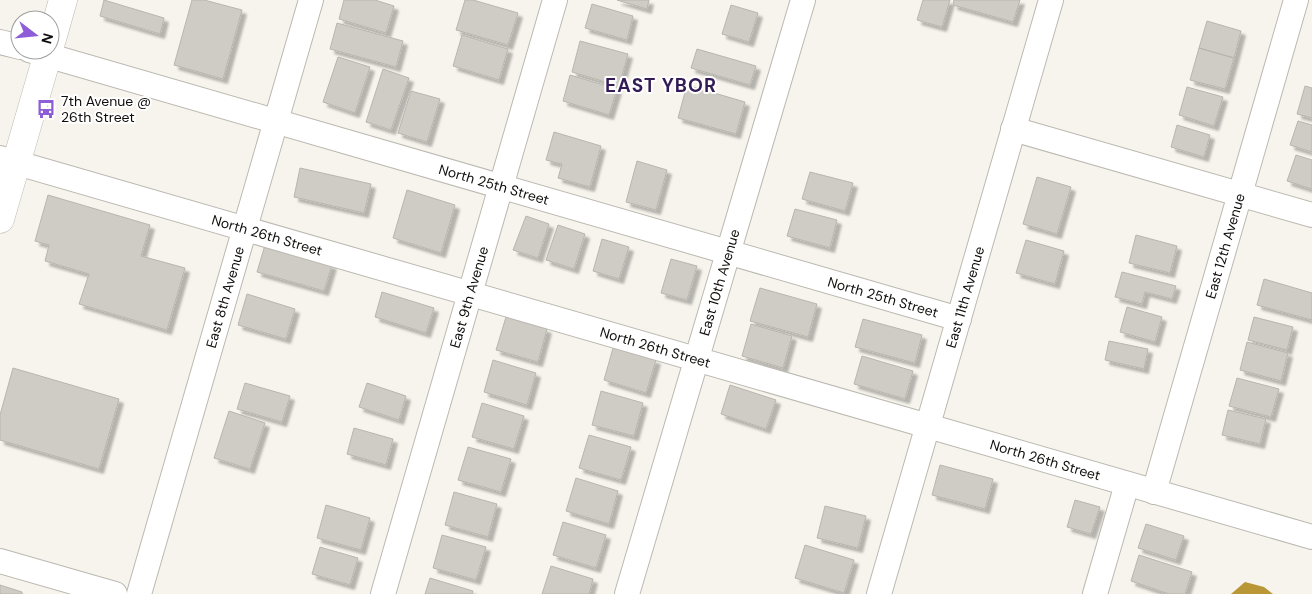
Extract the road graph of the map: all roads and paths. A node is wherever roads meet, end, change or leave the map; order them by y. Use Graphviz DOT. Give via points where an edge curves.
graph roads {
  1 [pos="311,0"];
  2 [pos="555,0"];
  3 [pos="804,0"];
  4 [pos="1051,0"];
  5 [pos="1296,0"];
  6 [pos="60,55"];
  7 [pos="41,60"];
  8 [pos="276,121"];
  9 [pos="1013,129"];
  10 [pos="8,160"];
  11 [pos="502,186"];
  12 [pos="1240,195"];
  13 [pos="1312,216"];
  14 [pos="0,219"];
  15 [pos="245,229"];
  16 [pos="728,252"];
  17 [pos="470,294"];
  18 [pos="959,319"];
  19 [pos="696,359"];
  20 [pos="928,426"];
  21 [pos="1126,484"];
  22 [pos="1154,492"];
  23 [pos="1312,537"];
  24 [pos="0,561"];
  25 [pos="115,594"];
  26 [pos="139,594"];
  27 [pos="384,594"];
  28 [pos="627,594"];
  29 [pos="879,594"];
  30 [pos="1095,594"];
  1 -- 8 [label="street, East 8th Avenue"];
  2 -- 11 [label="street, East 9th Avenue"];
  3 -- 16 [label="street, East 10th Avenue"];
  4 -- 9 [label="street, East 11th Avenue"];
  5 -- 12 [label="street, East 12th Avenue"];
  6 -- 8 [label="street, North 25th Street"];
  7 -- 10 [label="street"];
  8 -- 11 [label="street, North 25th Street"];
  8 -- 15 [label="street, East 8th Avenue"];
  9 -- 12 [label="street"];
  9 -- 18 [label="street, East 11th Avenue"];
  10 -- 14 [label="street"];
  10 -- 15 [label="street, North 26th Street"];
  11 -- 16 [label="street, North 25th Street"];
  11 -- 17 [label="street, East 9th Avenue"];
  12 -- 13 [label="street"];
  12 -- 22 [label="street, East 12th Avenue"];
  15 -- 17 [label="street, North 26th Street"];
  15 -- 26 [label="street, East 8th Avenue"];
  16 -- 18 [label="street, North 25th Street"];
  16 -- 19 [label="street, East 10th Avenue"];
  17 -- 19 [label="street, North 26th Street"];
  17 -- 27 [label="street, East 9th Avenue"];
  18 -- 20 [label="street, East 11th Avenue"];
  19 -- 20 [label="street, North 26th Street"];
  19 -- 28 [label="street, East 10th Avenue"];
  20 -- 21 [label="street, North 26th Street"];
  20 -- 29 [label="street, East 11th Avenue"];
  21 -- 22 [label="street, North 26th Street"];
  21 -- 30 [label="street"];
  22 -- 23 [label="street, North 26th Street"];
  24 -- 25 [label="street"];
}
